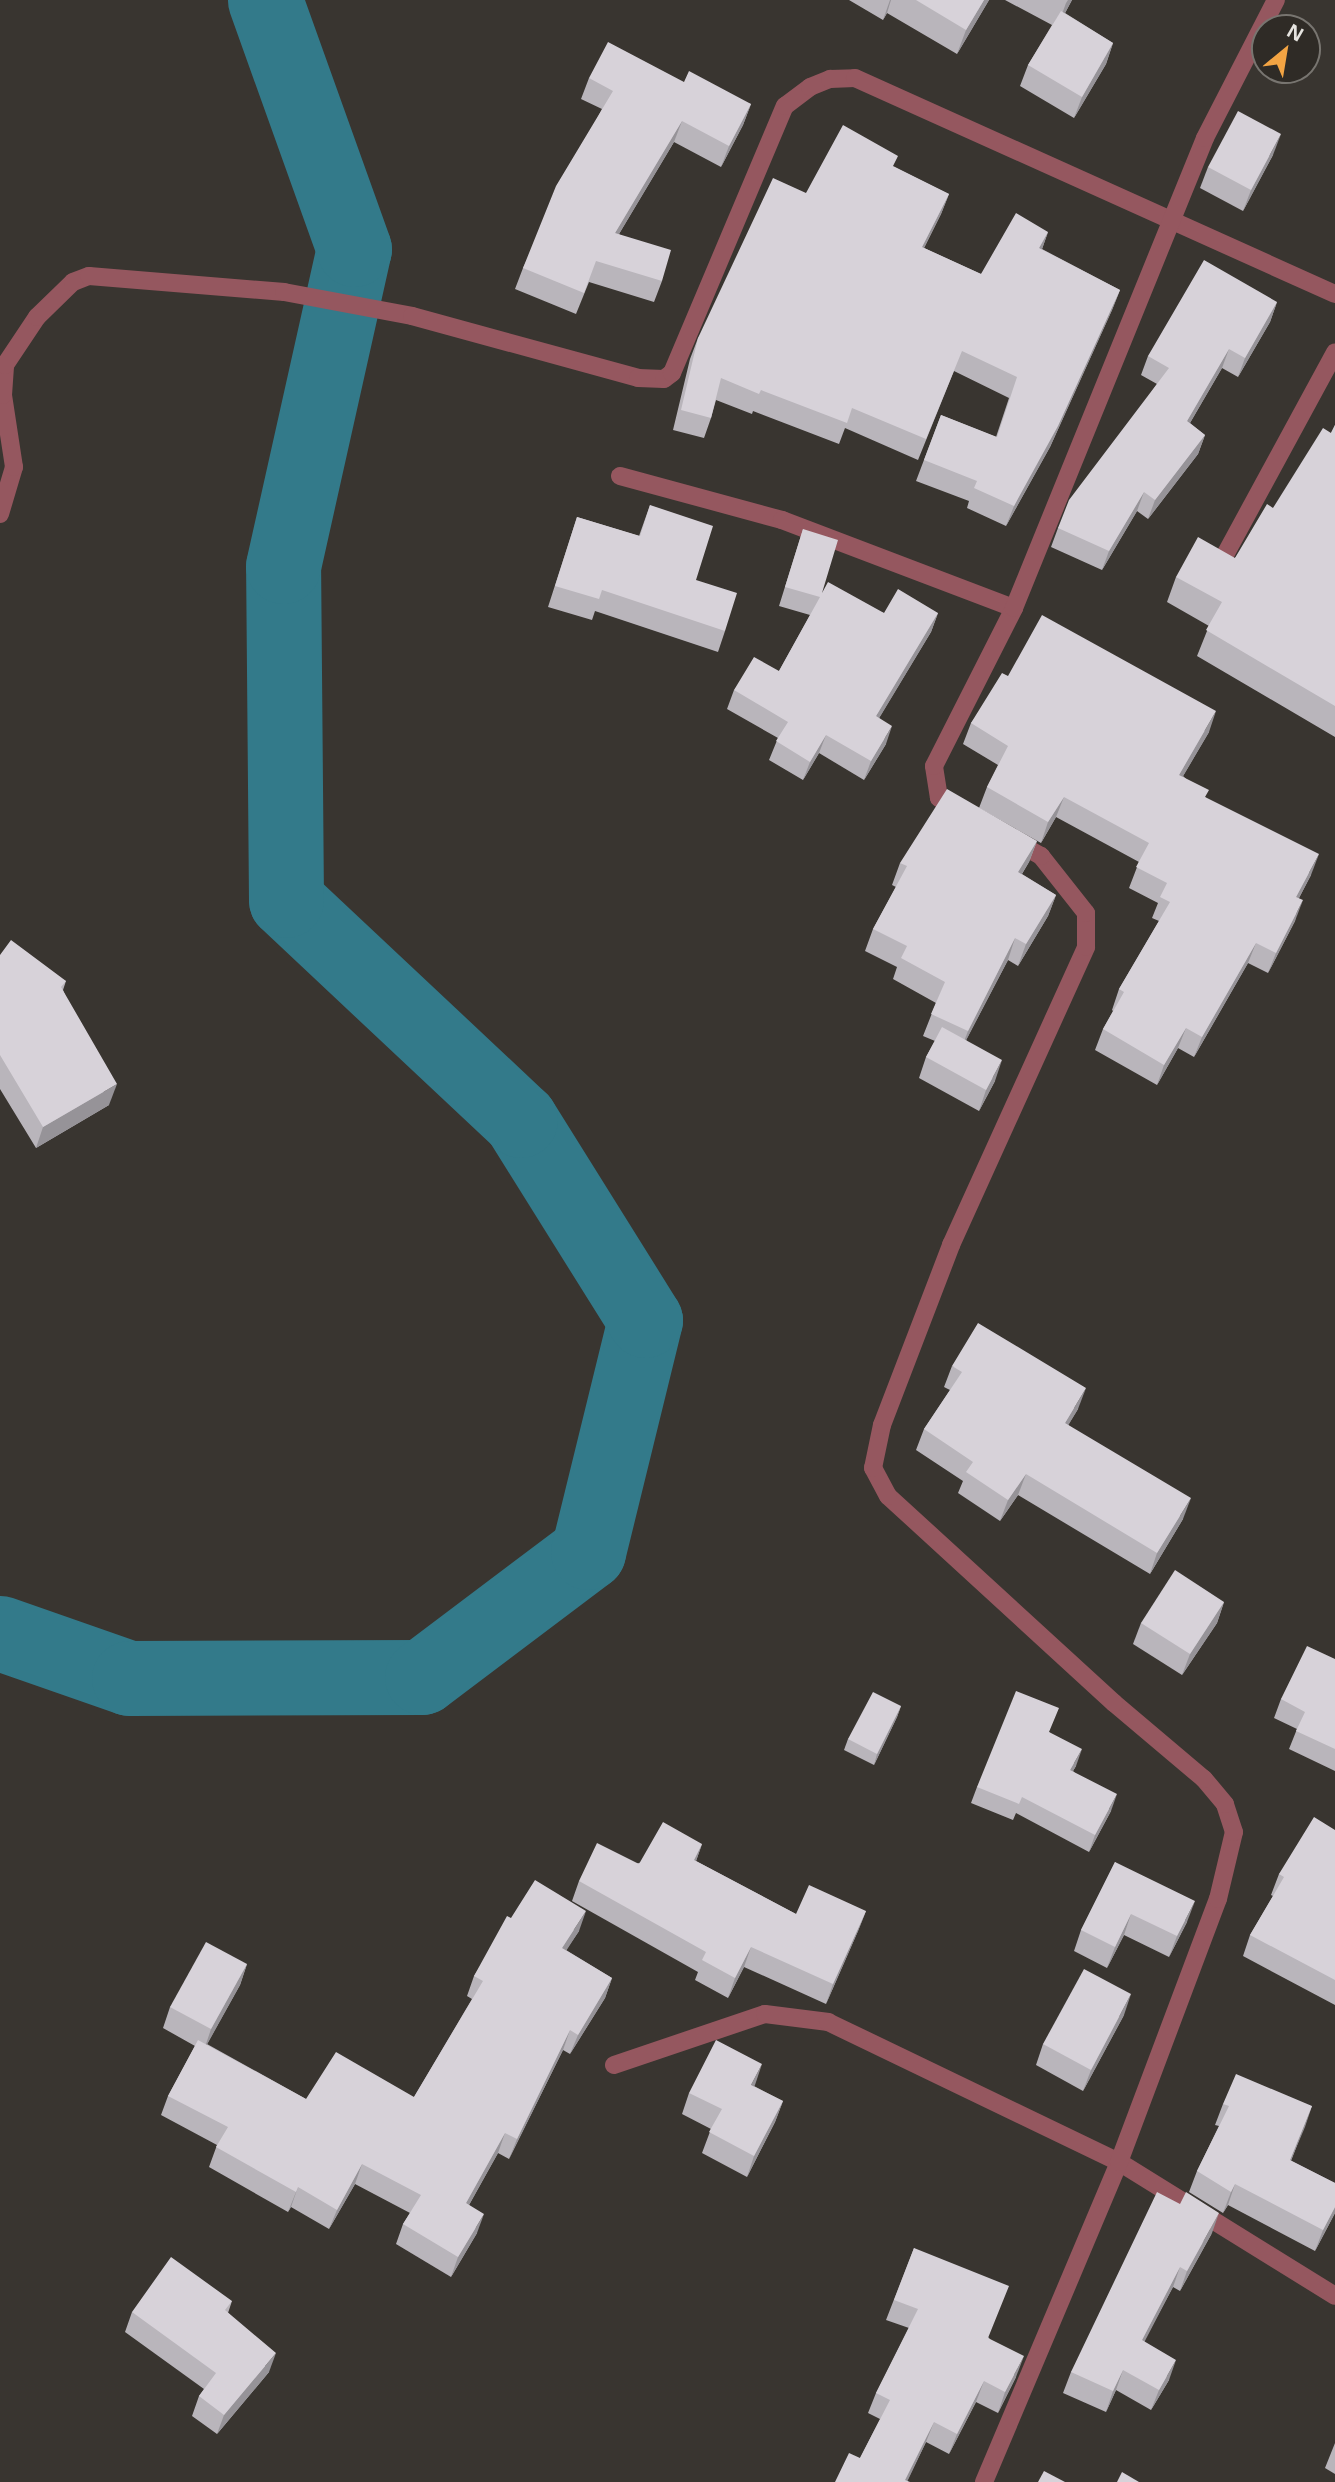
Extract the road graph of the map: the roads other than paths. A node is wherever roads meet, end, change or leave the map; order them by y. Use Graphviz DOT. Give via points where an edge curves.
graph roads {
  1 [pos="1276,0"];
  2 [pos="1173,221"];
  3 [pos="1335,294"];
  4 [pos="1335,352"];
  5 [pos="620,476"];
  6 [pos="0,514"];
  7 [pos="1219,566"];
  8 [pos="1014,608"];
  9 [pos="973,817"];
  10 [pos="995,830"];
  11 [pos="614,2065"];
  12 [pos="1119,2162"];
  13 [pos="1335,2296"];
  14 [pos="984,2482"];
  1 -- 2 [label="street" via="1205,138"];
  2 -- 3 [label="street"];
  2 -- 6 [label="street" via="855,78 830,79 785,106 672,373 664,379 638,378 412,316 284,292 89,276 73,282 37,317 5,365 3,395 14,467"];
  2 -- 8 [label="street"];
  4 -- 7 [label="street"];
  5 -- 8 [label="street" via="782,520"];
  8 -- 9 [label="street" via="934,766 939,797"];
  10 -- 12 [label="street" via="1041,856 1062,878 1086,913 1089,930 1062,1005 951,1245 882,1425 873,1468 888,1496 1204,1779 1225,1804 1234,1832 1218,1899"];
  11 -- 12 [label="street" via="765,2014 828,2022"];
  12 -- 13 [label="street"];
  12 -- 14 [label="street"];
}
